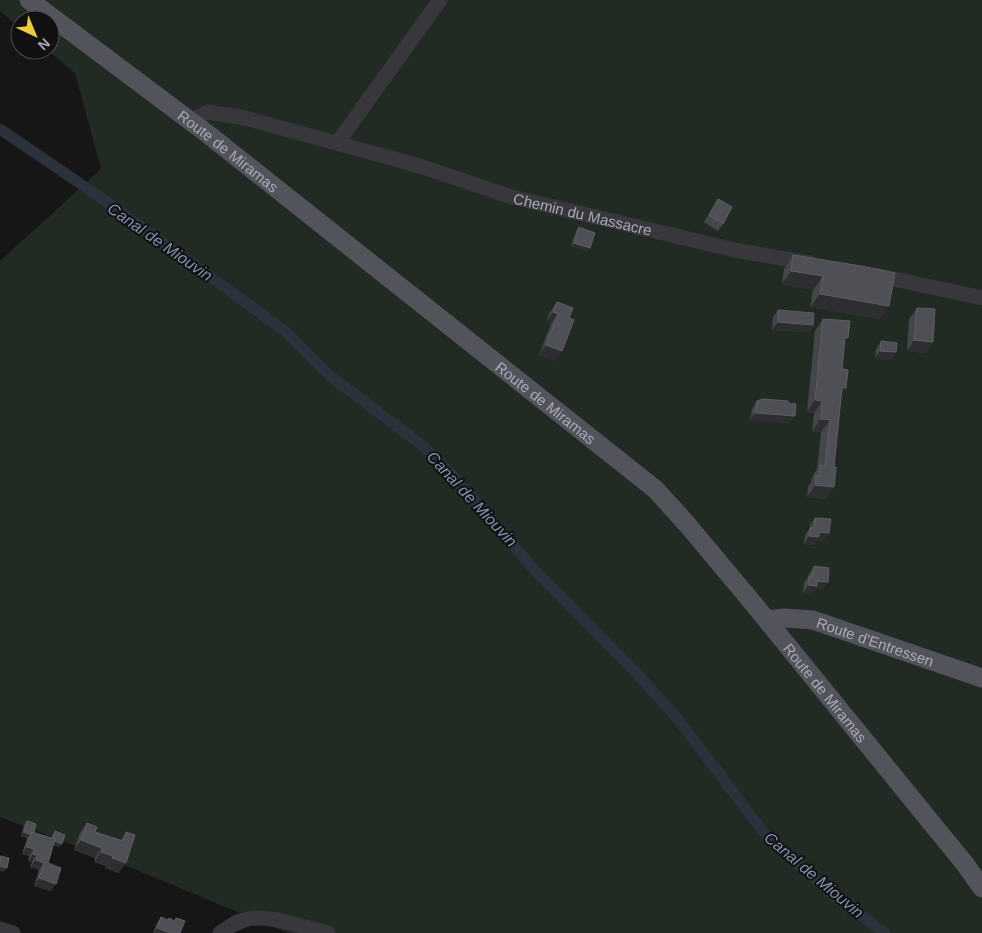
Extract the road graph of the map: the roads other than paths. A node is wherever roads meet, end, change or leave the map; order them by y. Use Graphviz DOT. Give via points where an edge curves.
graph roads {
  1 [pos="29,0"];
  2 [pos="440,0"];
  3 [pos="193,123"];
  4 [pos="338,142"];
  5 [pos="824,266"];
  6 [pos="862,272"];
  7 [pos="982,298"];
  8 [pos="767,620"];
  9 [pos="982,678"];
  10 [pos="982,888"];
  11 [pos="0,928"];
  12 [pos="13,933"];
  13 [pos="220,933"];
  14 [pos="328,933"];
  1 -- 3 [label="main road, Route de Miramas"];
  2 -- 4 [label="street"];
  3 -- 4 [label="street, Chemin du Massacre" via="208,112 225,114"];
  3 -- 8 [label="main road, Route de Miramas" via="655,489"];
  4 -- 5 [label="street, Chemin du Massacre" via="512,197 738,251"];
  6 -- 7 [label="street"];
  8 -- 9 [label="main road, Route d'Entressen" via="813,620"];
  8 -- 10 [label="main road, Route de Miramas"];
  11 -- 12 [label="street"];
  13 -- 14 [label="street" via="240,921 256,918"];
}
